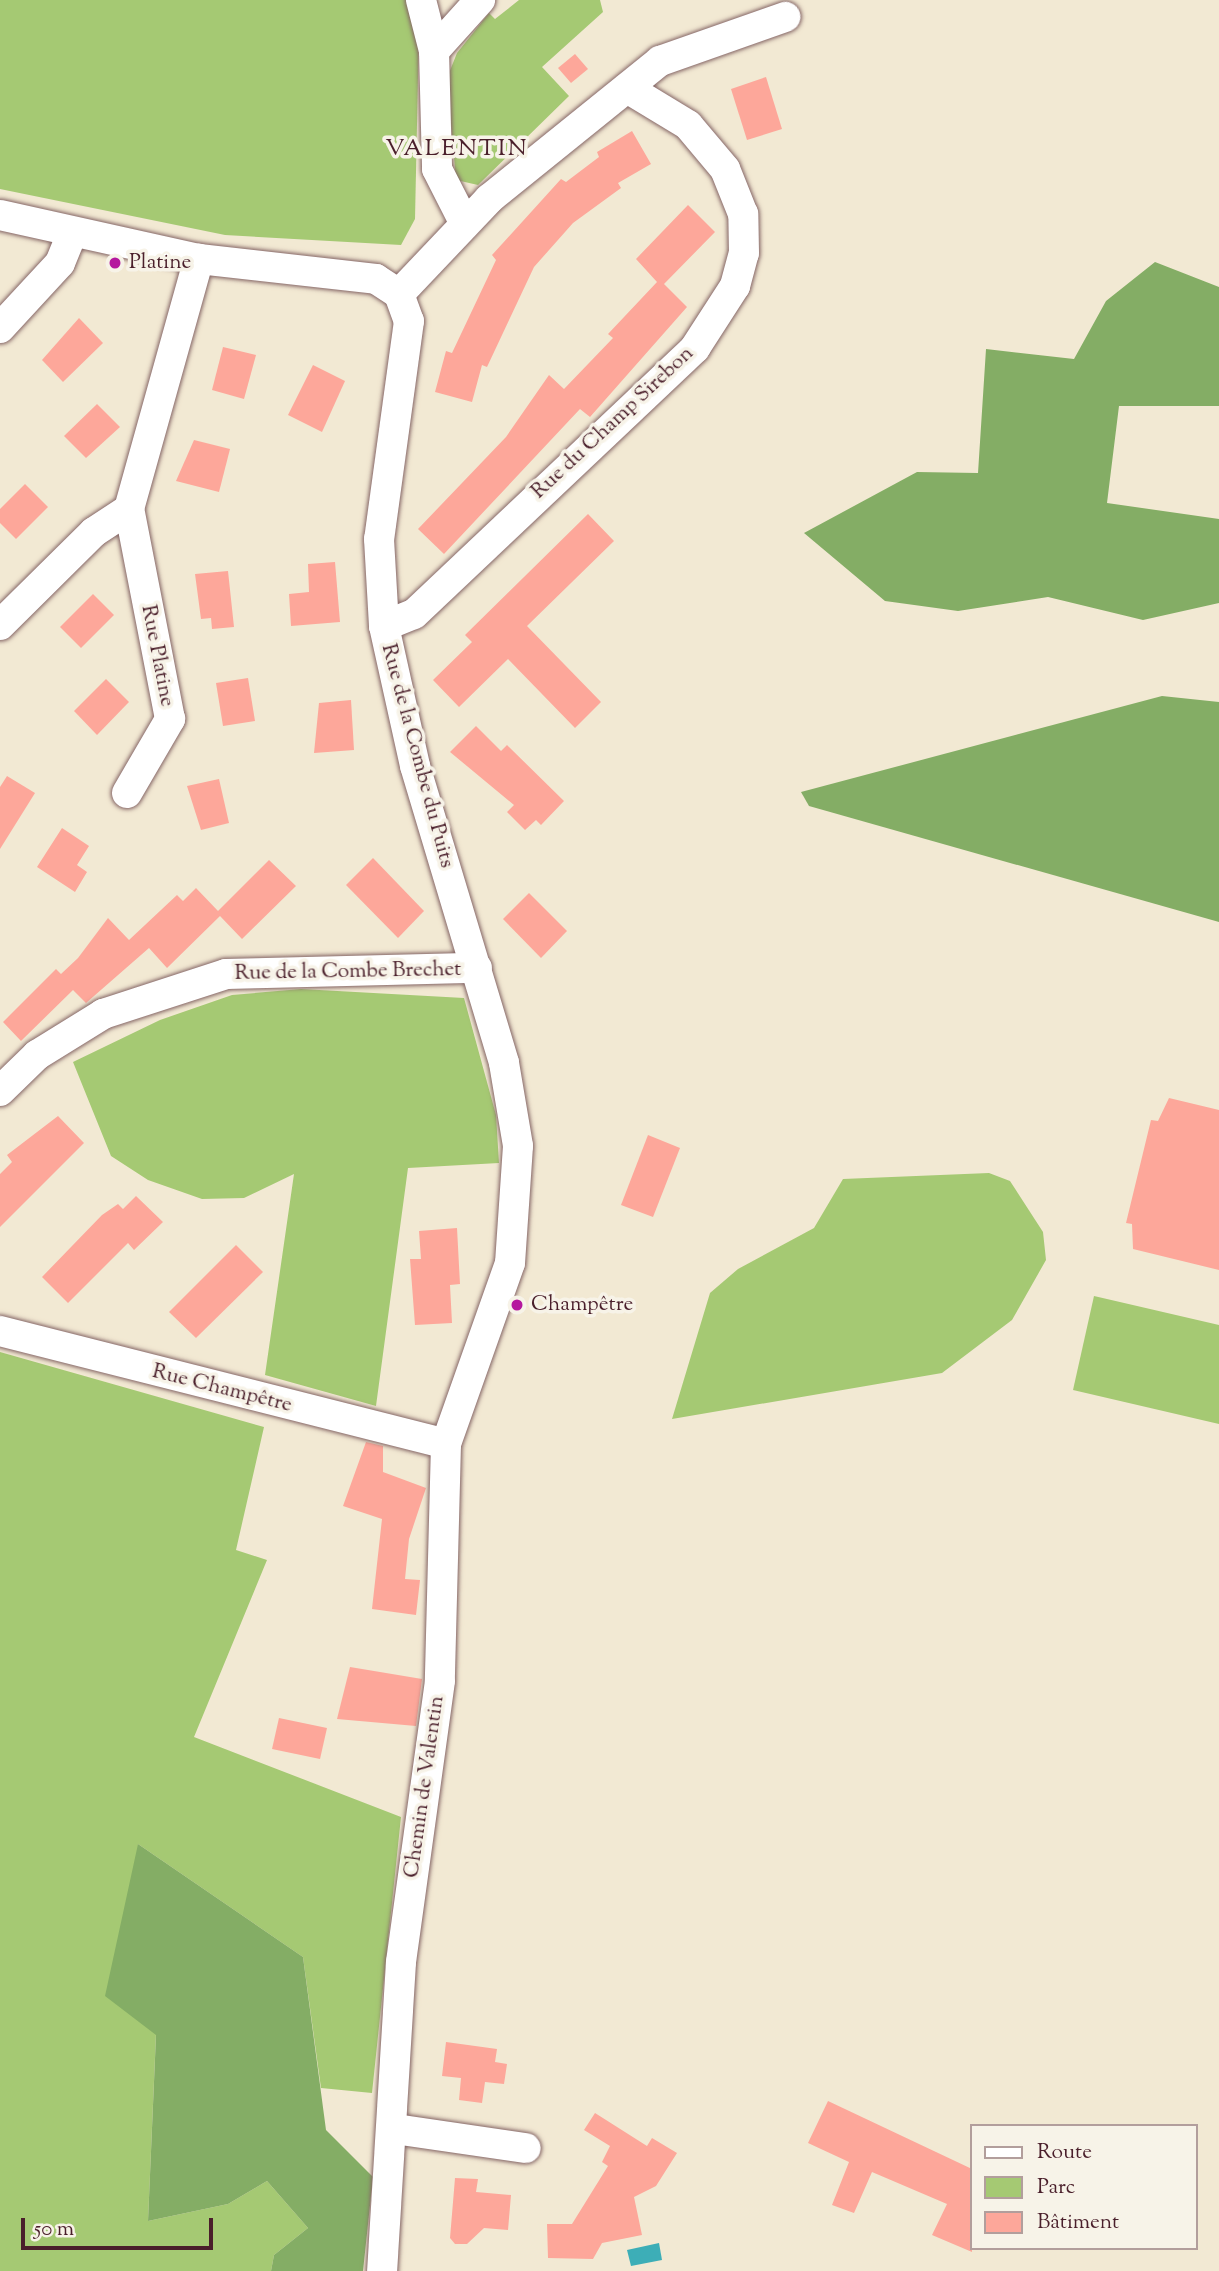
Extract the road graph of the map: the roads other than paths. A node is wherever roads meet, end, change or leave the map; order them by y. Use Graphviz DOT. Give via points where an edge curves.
graph roads {
  1 [pos="421,0"];
  2 [pos="480,0"];
  3 [pos="785,17"];
  4 [pos="434,51"];
  5 [pos="627,88"];
  6 [pos="0,215"];
  7 [pos="464,222"];
  8 [pos="72,233"];
  9 [pos="199,259"];
  10 [pos="399,294"];
  11 [pos="0,328"];
  12 [pos="129,509"];
  13 [pos="0,625"];
  14 [pos="384,626"];
  15 [pos="127,793"];
  16 [pos="477,968"];
  17 [pos="0,1090"];
  18 [pos="0,1331"];
  19 [pos="446,1444"];
  20 [pos="395,2129"];
  21 [pos="526,2148"];
  22 [pos="382,2271"];
  1 -- 4 [label="street"];
  2 -- 4 [label="street"];
  3 -- 5 [label="street" via="660,61"];
  4 -- 7 [label="street" via="437,169"];
  5 -- 7 [label="street"];
  5 -- 14 [label="street, Rue du Champ Sirebon" via="688,125 725,169 743,214 744,253 734,286 695,348 414,614"];
  6 -- 8 [label="street"];
  7 -- 10 [label="street"];
  8 -- 9 [label="street"];
  8 -- 11 [label="street" via="60,263"];
  9 -- 10 [label="street" via="376,279"];
  9 -- 12 [label="street, Rue Platine"];
  10 -- 14 [label="street, Rue de la Combe du Puits" via="409,321 379,539"];
  12 -- 13 [label="street" via="94,532"];
  12 -- 15 [label="street, Rue Platine" via="170,719"];
  14 -- 16 [label="street, Rue de la Combe du Puits" via="415,766"];
  16 -- 17 [label="street, Rue de la Combe Brechet" via="226,974 103,1014 37,1055"];
  16 -- 19 [label="street, Rue de la Combe du Puits" via="515,1124 513,1247"];
  18 -- 19 [label="street, Rue Champêtre"];
  19 -- 20 [label="street, Chemin de Valentin" via="440,1681 401,1962"];
  20 -- 21 [label="street"];
  20 -- 22 [label="street, Chemin de Valentin"];
}
